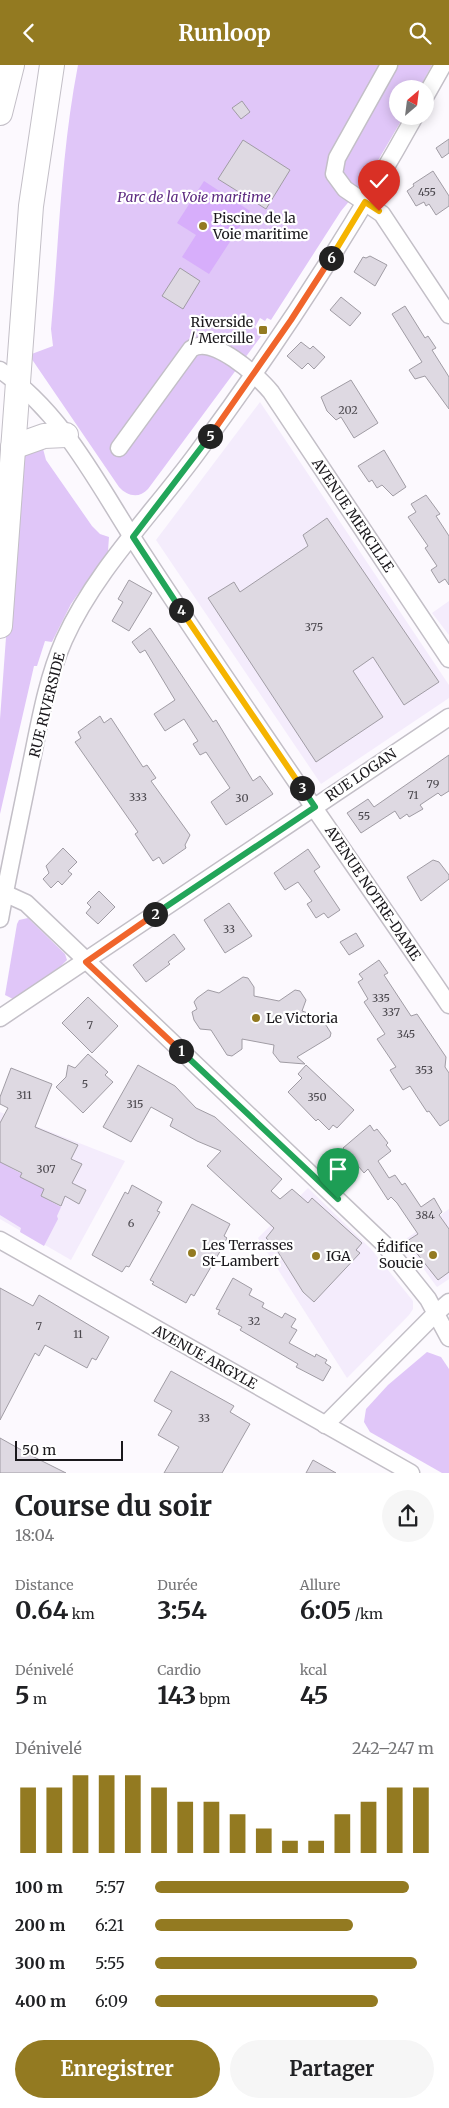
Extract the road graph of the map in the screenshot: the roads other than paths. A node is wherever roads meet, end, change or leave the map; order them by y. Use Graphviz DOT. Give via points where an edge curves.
graph roads {
  1 [pos="12,65"];
  2 [pos="52,65"];
  3 [pos="388,65"];
  4 [pos="443,65"];
  5 [pos="434,81"];
  6 [pos="0,113"];
  7 [pos="410,125"];
  8 [pos="365,202"];
  9 [pos="449,315"];
  10 [pos="254,375"];
  11 [pos="9,376"];
  12 [pos="66,435"];
  13 [pos="13,447"];
  14 [pos="120,447"];
  15 [pos="133,537"];
  16 [pos="0,626"];
  17 [pos="449,659"];
  18 [pos="449,717"];
  19 [pos="315,807"];
  20 [pos="4,893"];
  21 [pos="0,919"];
  22 [pos="86,962"];
  23 [pos="449,1005"];
  24 [pos="0,1018"];
  25 [pos="0,1240"];
  26 [pos="449,1302"];
  27 [pos="435,1314"];
  28 [pos="449,1338"];
  29 [pos="325,1425"];
  30 [pos="411,1473"];
  1 -- 6 [label="highway"];
  2 -- 11 [label="highway"];
  3 -- 8 [label="street" via="333,169 341,185"];
  4 -- 5 [label="street"];
  7 -- 8 [label="street, RUE RIVERSIDE"];
  8 -- 9 [label="street" via="382,215"];
  8 -- 10 [label="street, RUE RIVERSIDE"];
  10 -- 14 [label="street, AVENUE MERCILLE" via="216,349 194,346"];
  10 -- 15 [label="street, RUE RIVERSIDE"];
  10 -- 17 [label="street, AVENUE MERCILLE" via="271,392"];
  11 -- 12 [label="street, AVENUE NOTRE-DAME" via="43,405"];
  11 -- 13 [label="highway"];
  12 -- 13 [label="highway" via="44,436"];
  12 -- 15 [label="street, AVENUE NOTRE-DAME"];
  13 -- 16 [label="highway"];
  15 -- 19 [label="street, AVENUE NOTRE-DAME"];
  15 -- 20 [label="street, RUE RIVERSIDE" via="86,598 58,656 45,701"];
  18 -- 19 [label="street, RUE LOGAN"];
  19 -- 22 [label="street, RUE LOGAN"];
  19 -- 23 [label="street, AVENUE NOTRE-DAME"];
  20 -- 21 [label="street, RUE RIVERSIDE"];
  20 -- 22 [label="street" via="26,903"];
  22 -- 24 [label="street, RUE LOGAN"];
  22 -- 27 [label="street" via="245,1109 384,1244 428,1299"];
  25 -- 29 [label="street, AVENUE ARGYLE"];
  26 -- 27 [label="street"];
  27 -- 28 [label="street"];
  27 -- 29 [label="street"];
  29 -- 30 [label="street, AVENUE ARGYLE"];
}
